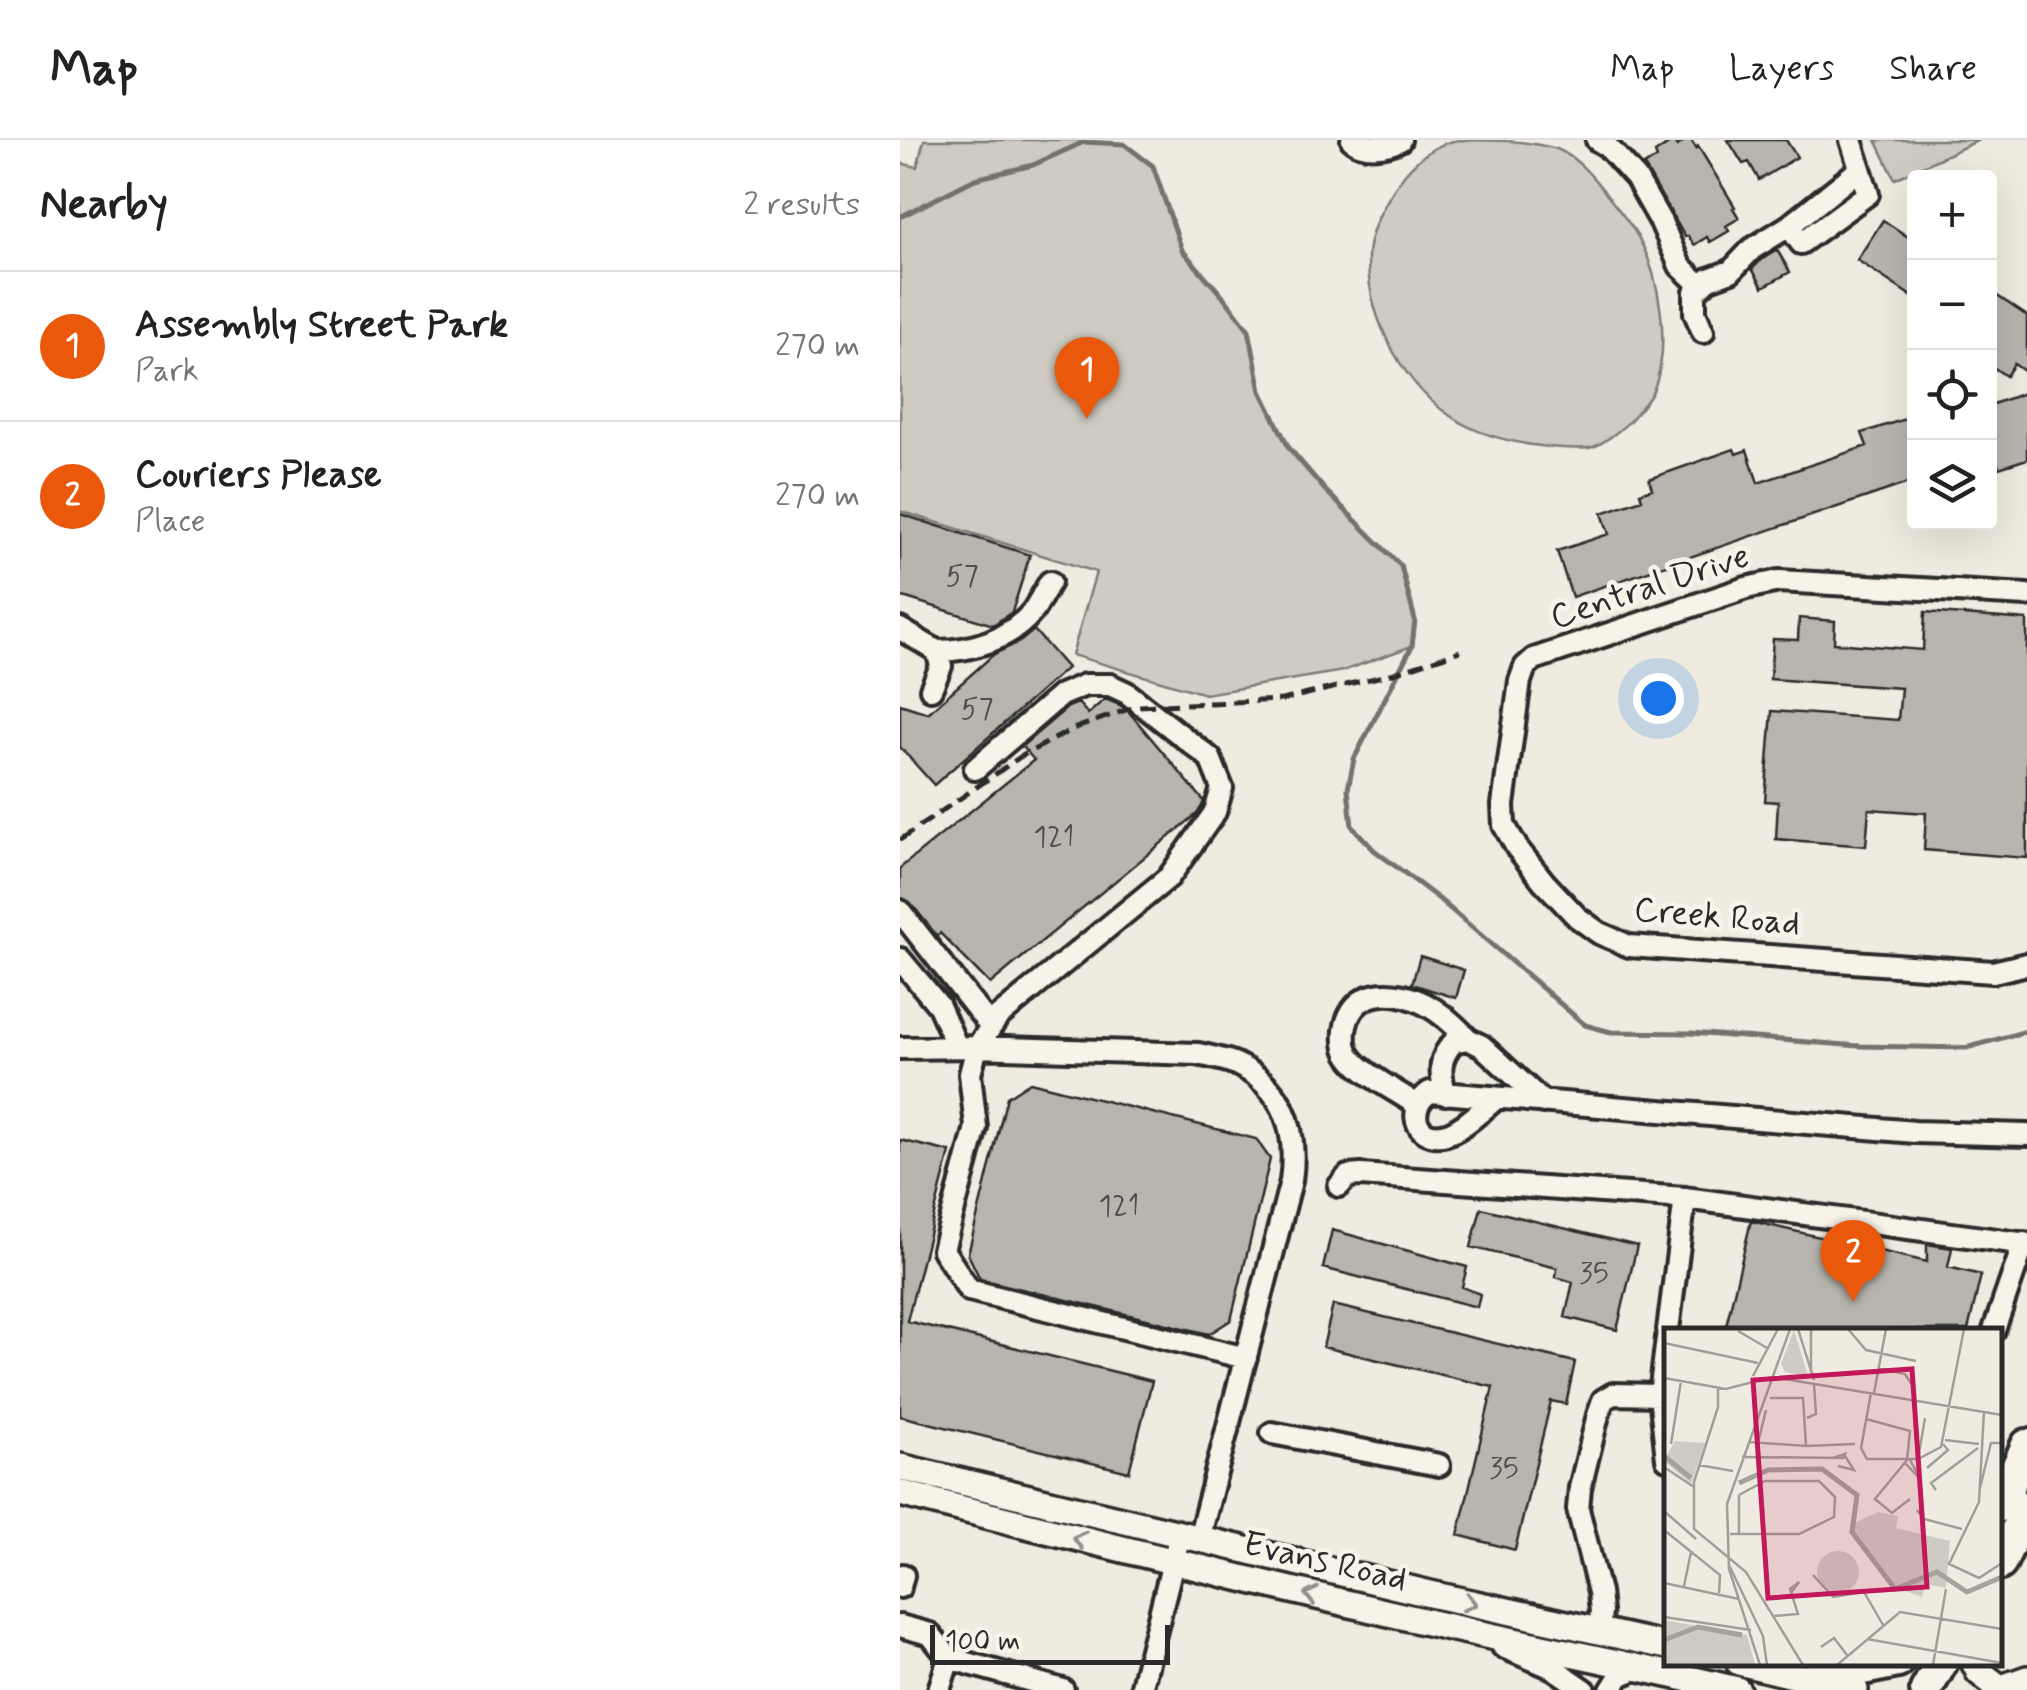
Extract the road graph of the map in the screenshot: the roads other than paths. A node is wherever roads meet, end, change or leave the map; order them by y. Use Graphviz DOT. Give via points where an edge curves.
graph roads {
  1 [pos="1352,140"];
  2 [pos="1400,140"];
  3 [pos="1597,140"];
  4 [pos="1851,140"];
  5 [pos="1701,286"];
  6 [pos="1703,332"];
  7 [pos="1050,582"];
  8 [pos="2027,596"];
  9 [pos="900,629"];
  10 [pos="937,651"];
  11 [pos="1534,658"];
  12 [pos="931,689"];
  13 [pos="975,769"];
  14 [pos="900,911"];
  15 [pos="900,958"];
  16 [pos="2027,964"];
  17 [pos="991,1027"];
  18 [pos="1468,1039"];
  19 [pos="967,1047"];
  20 [pos="901,1051"];
  21 [pos="1445,1094"];
  22 [pos="1497,1098"];
  23 [pos="1543,1102"];
  24 [pos="1417,1104"];
  25 [pos="2027,1135"];
  26 [pos="1338,1186"];
  27 [pos="1685,1198"];
  28 [pos="2026,1244"];
  29 [pos="1668,1328"];
  30 [pos="1995,1328"];
  31 [pos="1246,1358"];
  32 [pos="1664,1362"];
  33 [pos="1660,1394"];
  34 [pos="1664,1431"];
  35 [pos="1272,1433"];
  36 [pos="2027,1445"];
  37 [pos="1439,1465"];
  38 [pos="900,1466"];
  39 [pos="900,1492"];
  40 [pos="2002,1501"];
  41 [pos="2027,1508"];
  42 [pos="1189,1536"];
  43 [pos="2002,1560"];
  44 [pos="1173,1563"];
  45 [pos="900,1626"];
  46 [pos="1456,1628"];
  47 [pos="1599,1632"];
  48 [pos="1664,1645"];
  49 [pos="949,1658"];
  50 [pos="1594,1658"];
  51 [pos="1751,1665"];
  52 [pos="1883,1665"];
  53 [pos="1907,1665"];
  54 [pos="1940,1665"];
  55 [pos="1976,1665"];
  56 [pos="1640,1667"];
  57 [pos="1812,1679"];
  58 [pos="2027,1679"];
  59 [pos="1998,1689"];
  60 [pos="939,1690"];
  61 [pos="1063,1690"];
  62 [pos="1141,1690"];
  63 [pos="1585,1690"];
  64 [pos="1594,1690"];
  65 [pos="1611,1690"];
  66 [pos="1737,1690"];
  67 [pos="1855,1690"];
  68 [pos="1892,1690"];
  69 [pos="1926,1690"];
  1 -- 2 [label="street" via="1359,146"];
  3 -- 5 [label="street" via="1636,178 1680,266"];
  4 -- 5 [label="street" via="1868,194 1800,244 1789,226"];
  5 -- 6 [label="street" via="1694,313"];
  7 -- 10 [label="street" via="1032,612 1006,634"];
  8 -- 11 [label="street, Central Drive" via="1779,581"];
  9 -- 10 [label="street"];
  10 -- 12 [label="street" via="941,666"];
  11 -- 16 [label="street, Creek Road" via="1520,681 1504,826 1544,882 1599,933 1629,946 1992,972"];
  13 -- 17 [label="street" via="1060,695 1110,685 1210,758 1222,788 1214,812 1169,876"];
  14 -- 17 [label="street"];
  15 -- 19 [label="street"];
  17 -- 19 [label="street"];
  18 -- 21 [label="street" via="1455,1040 1443,1055"];
  18 -- 23 [label="street"];
  18 -- 24 [label="street" via="1425,1004 1398,994 1354,1006 1345,1047 1354,1062"];
  19 -- 20 [label="street"];
  19 -- 31 [label="street" via="976,1127 943,1250 968,1290"];
  19 -- 31 [label="street" via="1198,1054 1258,1076 1278,1098 1295,1156"];
  21 -- 22 [label="street"];
  21 -- 24 [label="street" via="1430,1092"];
  22 -- 23 [label="street"];
  22 -- 24 [label="street" via="1444,1136 1423,1130"];
  23 -- 25 [label="street"];
  26 -- 27 [label="street" via="1348,1176 1361,1176"];
  27 -- 28 [label="street"];
  27 -- 29 [label="street"];
  28 -- 30 [label="street"];
  31 -- 42 [label="street"];
  32 -- 33 [label="street"];
  33 -- 34 [label="street"];
  33 -- 47 [label="street" via="1613,1394 1598,1416 1578,1509 1599,1592"];
  35 -- 37 [label="street"];
  36 -- 40 [label="highway"];
  38 -- 42 [label="main road, Evans Road"];
  44 -- 39 [label="main road, Evans Road, one-way"];
  41 -- 43 [label="highway"];
  42 -- 44 [label="street"];
  42 -- 47 [label="main road, Evans Road, one-way"];
  46 -- 44 [label="main road, Evans Road, one-way"];
  44 -- 62 [label="street"];
  45 -- 49 [label="street" via="930,1634"];
  46 -- 50 [label="main road, Evans Road"];
  46 -- 63 [label="street" via="1553,1668"];
  47 -- 48 [label="main road, Evans Road"];
  47 -- 50 [label="main road"];
  49 -- 60 [label="street"];
  49 -- 61 [label="street"];
  50 -- 56 [label="main road, Evans Road"];
  50 -- 64 [label="street"];
  51 -- 57 [label="main road"];
  52 -- 57 [label="highway"];
  53 -- 68 [label="highway"];
  54 -- 69 [label="highway"];
  55 -- 59 [label="main road"];
  56 -- 65 [label="street" via="1620,1676"];
  56 -- 66 [label="main road, Evans Road"];
  57 -- 67 [label="main road"];
  58 -- 59 [label="main road"];
}
